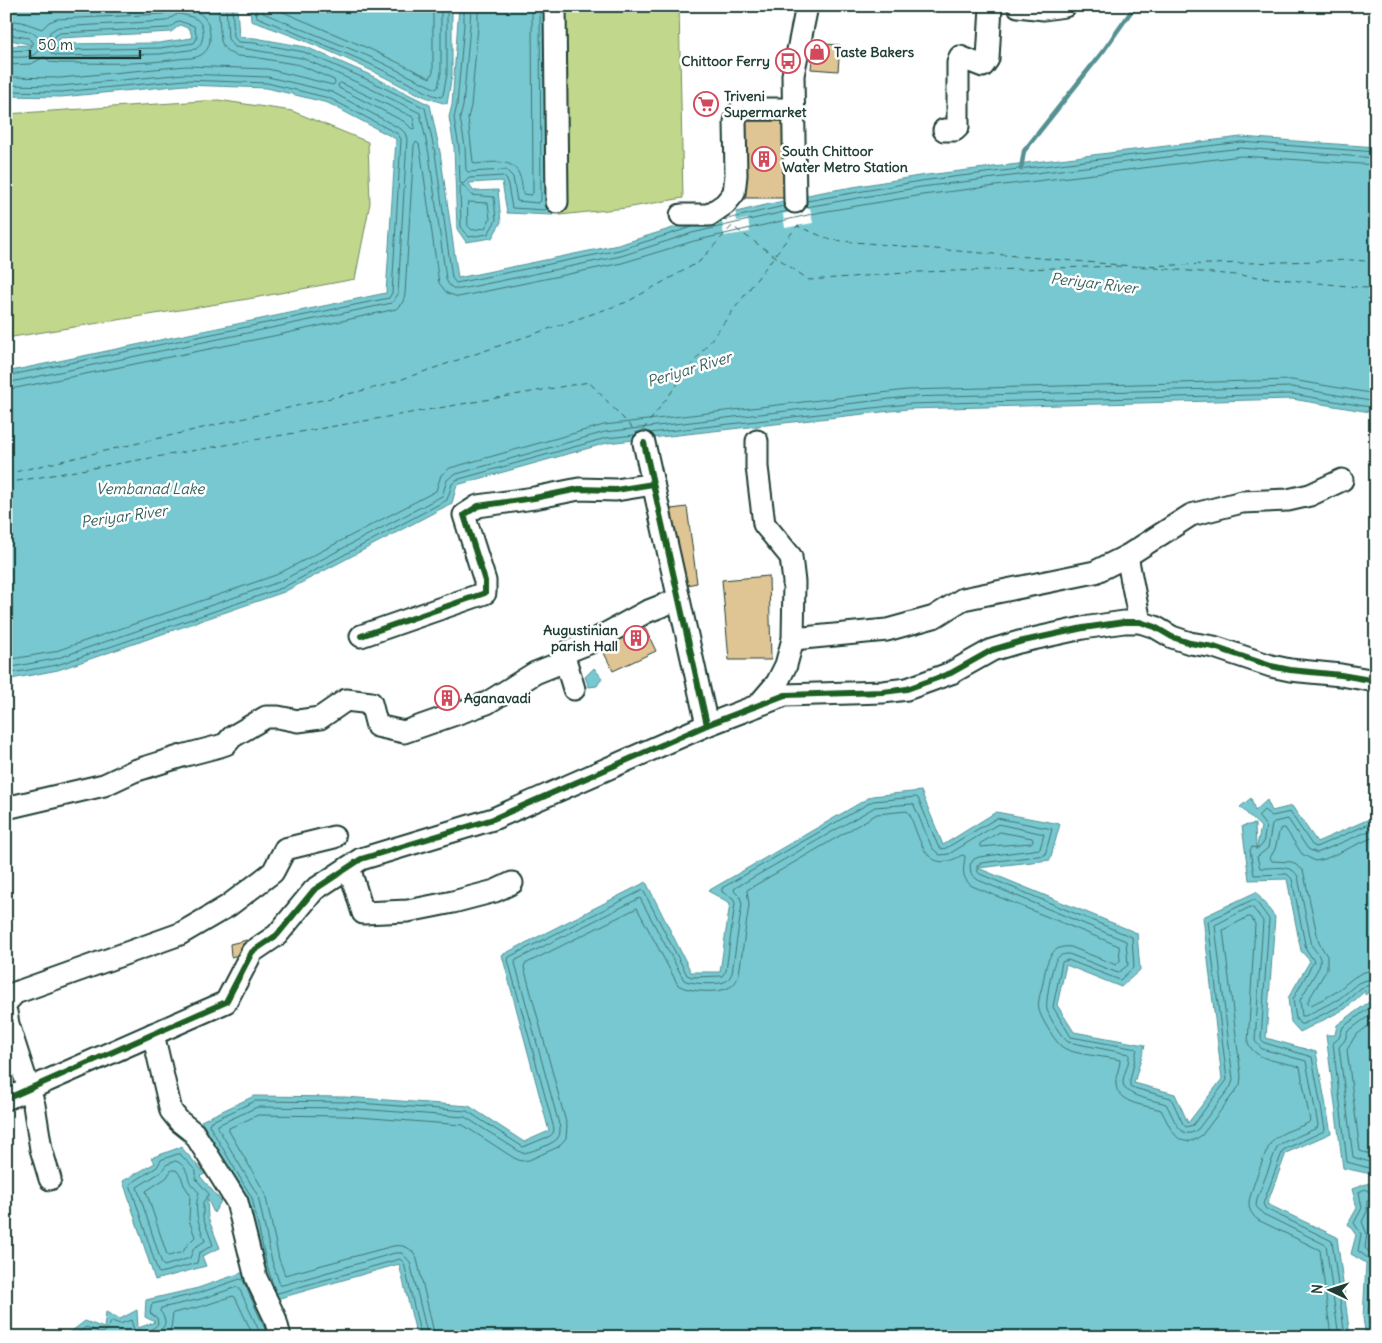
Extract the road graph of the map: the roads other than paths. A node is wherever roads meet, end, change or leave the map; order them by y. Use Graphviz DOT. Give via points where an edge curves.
graph roads {
  1 [pos="555,6"];
  2 [pos="807,6"];
  3 [pos="991,6"];
  4 [pos="1018,6"];
  5 [pos="1063,6"];
  6 [pos="794,109"];
  7 [pos="944,130"];
  8 [pos="556,202"];
  9 [pos="795,202"];
  10 [pos="681,214"];
  11 [pos="757,441"];
  12 [pos="644,442"];
  13 [pos="1342,480"];
  14 [pos="653,484"];
  15 [pos="1127,556"];
  16 [pos="679,599"];
  17 [pos="1140,622"];
  18 [pos="361,636"];
  19 [pos="793,639"];
  20 [pos="565,661"];
  21 [pos="1376,680"];
  22 [pos="574,689"];
  23 [pos="759,704"];
  24 [pos="707,726"];
  25 [pos="6,808"];
  26 [pos="334,837"];
  27 [pos="349,867"];
  28 [pos="512,883"];
  29 [pos="6,1003"];
  30 [pos="6,1012"];
  31 [pos="153,1034"];
  32 [pos="29,1088"];
  33 [pos="6,1099"];
  34 [pos="50,1179"];
  35 [pos="280,1337"];
  1 -- 8 [label="street"];
  2 -- 6 [label="street" via="793,75"];
  3 -- 7 [label="street" via="988,59 983,66 960,57 958,127"];
  4 -- 5 [label="street" via="1044,9"];
  6 -- 9 [label="street"];
  6 -- 10 [label="street" via="742,109 735,122 734,193 709,214"];
  11 -- 19 [label="street" via="764,524 791,557"];
  12 -- 14 [label="street"];
  13 -- 15 [label="street" via="1310,495 1288,500 1242,502 1191,514"];
  14 -- 16 [label="street"];
  14 -- 18 [label="street" via="616,490 579,489 478,506 464,515 485,582 485,594"];
  15 -- 17 [label="street"];
  15 -- 19 [label="street" via="1095,572 963,599 934,617 887,630"];
  16 -- 20 [label="street" via="646,612 569,652 564,656"];
  16 -- 24 [label="street"];
  17 -- 21 [label="street" via="1172,637 1271,666"];
  17 -- 23 [label="street" via="1083,628 1019,642 992,650 951,673 907,689 785,694"];
  19 -- 23 [label="street" via="786,666 777,683"];
  20 -- 22 [label="street"];
  20 -- 25 [label="street" via="535,674 487,703 404,732 377,726 371,703 346,700 320,718 298,721 266,717 226,744 134,771 104,785"];
  23 -- 24 [label="street"];
  24 -- 27 [label="street" via="493,819 361,859"];
  26 -- 29 [label="street" via="285,849 273,872 228,906 180,934 15,993"];
  27 -- 28 [label="street" via="363,913 408,911 471,898"];
  27 -- 31 [label="street" via="314,890 277,935 252,952 226,1002"];
  30 -- 32 [label="street"];
  31 -- 32 [label="street"];
  31 -- 35 [label="street" via="171,1111 194,1133 237,1202 256,1278 275,1318"];
  32 -- 33 [label="street"];
  32 -- 34 [label="street"];
}
